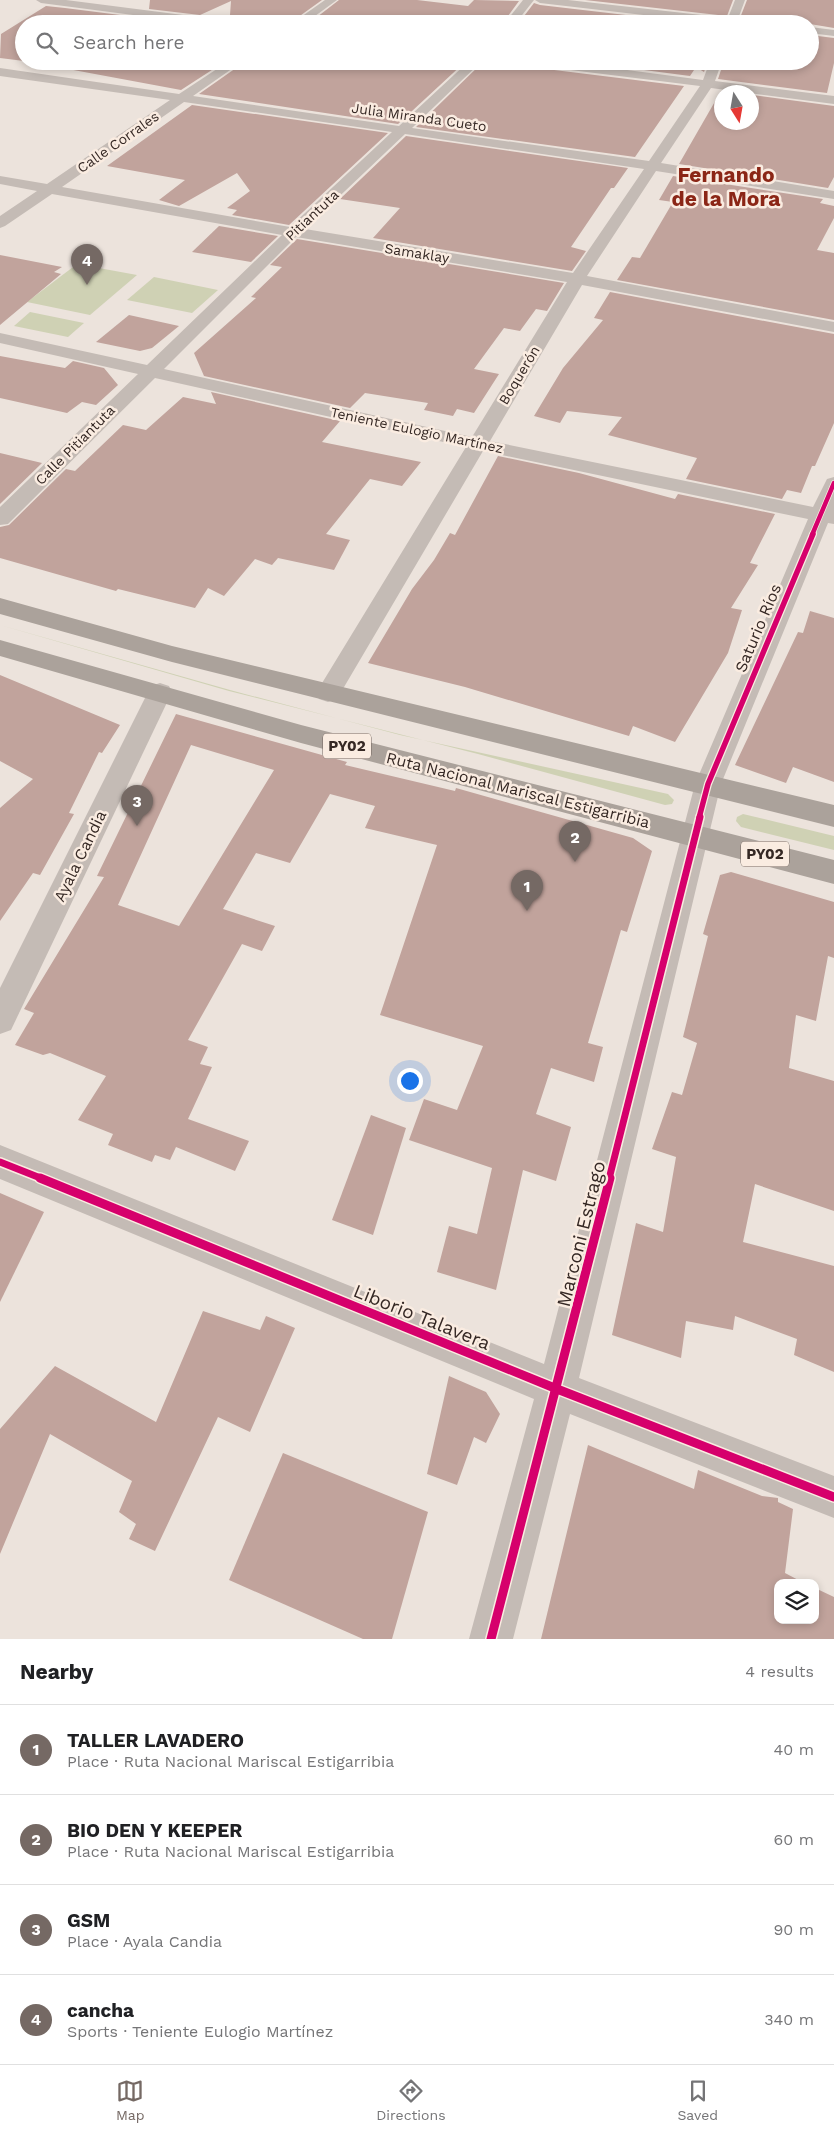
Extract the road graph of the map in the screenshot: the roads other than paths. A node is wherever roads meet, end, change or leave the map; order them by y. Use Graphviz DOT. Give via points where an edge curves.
graph roads {
  1 [pos="40,0"];
  2 [pos="144,0"];
  3 [pos="332,0"];
  4 [pos="529,0"];
  5 [pos="540,0"];
  6 [pos="740,0"];
  7 [pos="126,10"];
  8 [pos="116,15"];
  9 [pos="163,15"];
  10 [pos="310,15"];
  11 [pos="516,15"];
  12 [pos="665,15"];
  13 [pos="734,15"];
  14 [pos="819,31"];
  15 [pos="834,33"];
  16 [pos="224,70"];
  17 [pos="467,70"];
  18 [pos="603,70"];
  19 [pos="713,70"];
  20 [pos="4,73"];
  21 [pos="708,83"];
  22 [pos="180,99"];
  23 [pos="834,100"];
  24 [pos="403,132"];
  25 [pos="652,166"];
  26 [pos="0,180"];
  27 [pos="51,189"];
  28 [pos="834,195"];
  29 [pos="0,223"];
  30 [pos="293,232"];
  31 [pos="577,279"];
  32 [pos="834,327"];
  33 [pos="0,338"];
  34 [pos="150,370"];
  35 [pos="478,444"];
  36 [pos="834,483"];
  37 [pos="827,517"];
  38 [pos="0,518"];
  39 [pos="0,606"];
  40 [pos="0,648"];
  41 [pos="160,692"];
  42 [pos="328,693"];
  43 [pos="708,784"];
  44 [pos="834,816"];
  45 [pos="696,836"];
  46 [pos="834,872"];
  47 [pos="0,1020"];
  48 [pos="0,1162"];
  49 [pos="557,1389"];
  50 [pos="834,1497"];
  51 [pos="491,1639"];
  1 -- 7 [label="street"];
  2 -- 7 [label="street"];
  3 -- 10 [label="street"];
  4 -- 11 [label="street"];
  5 -- 12 [label="street"];
  6 -- 13 [label="street"];
  7 -- 8 [label="street"];
  7 -- 9 [label="street"];
  14 -- 15 [label="street"];
  16 -- 22 [label="street, Calle Corrales"];
  17 -- 24 [label="street, Pitiantuta"];
  18 -- 21 [label="street"];
  19 -- 21 [label="street, Boquerón"];
  20 -- 22 [label="street, Julia Miranda Cueto"];
  21 -- 23 [label="street"];
  21 -- 25 [label="street, Boquerón"];
  22 -- 24 [label="street, Julia Miranda Cueto"];
  22 -- 27 [label="street, Calle Corrales"];
  24 -- 25 [label="street, Julia Miranda Cueto"];
  24 -- 30 [label="street, Pitiantuta"];
  25 -- 28 [label="street, Julia Miranda Cueto"];
  25 -- 31 [label="street, Boquerón"];
  26 -- 27 [label="street, Samaklay"];
  27 -- 29 [label="street, Calle Corrales"];
  27 -- 30 [label="street, Samaklay"];
  30 -- 31 [label="street, Samaklay"];
  30 -- 34 [label="street, Pitiantuta"];
  31 -- 32 [label="street, Samaklay"];
  31 -- 35 [label="street, Boquerón"];
  33 -- 34 [label="street, Teniente Eulogio Martínez"];
  34 -- 35 [label="street, Teniente Eulogio Martínez"];
  34 -- 38 [label="street, Calle Pitiantuta"];
  35 -- 37 [label="street, Teniente Eulogio Martínez"];
  35 -- 42 [label="street, Boquerón"];
  36 -- 37 [label="street, Saturio Ríos"];
  37 -- 43 [label="street, Saturio Ríos"];
  39 -- 42 [label="highway"];
  40 -- 41 [label="highway, Ruta Nacional Mariscal Estigarribia / PY02"];
  41 -- 45 [label="highway, Ruta Nacional Mariscal Estigarribia / PY02" via="301,734"];
  41 -- 47 [label="street, Ayala Candia"];
  42 -- 43 [label="highway"];
  43 -- 44 [label="highway"];
  43 -- 45 [label="street, Saturio Ríos"];
  45 -- 46 [label="highway, Ruta Nacional Mariscal Estigarribia / PY02"];
  45 -- 49 [label="street, Marconi Estrago"];
  48 -- 49 [label="street, Liborio Talavera"];
  49 -- 50 [label="street, Liborio Talavera"];
  49 -- 51 [label="street, Marconi Estrago"];
}
